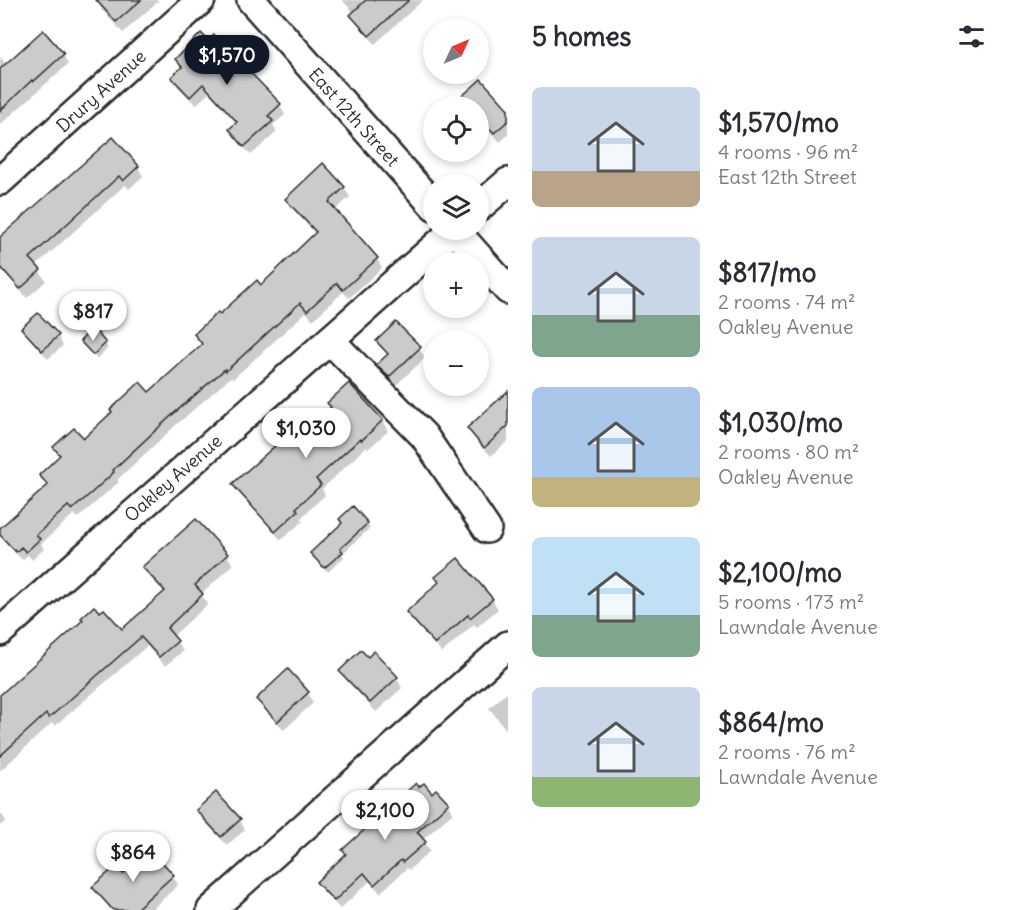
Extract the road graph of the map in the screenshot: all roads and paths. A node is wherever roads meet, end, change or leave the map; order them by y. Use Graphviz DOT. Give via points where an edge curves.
graph roads {
  1 [pos="201,0"];
  2 [pos="251,0"];
  3 [pos="0,181"];
  4 [pos="508,182"];
  5 [pos="423,194"];
  6 [pos="489,198"];
  7 [pos="443,240"];
  8 [pos="463,240"];
  9 [pos="508,290"];
  10 [pos="330,340"];
  11 [pos="487,529"];
  12 [pos="0,632"];
  13 [pos="508,645"];
  14 [pos="211,910"];
  1 -- 3 [label="street, Drury Avenue"];
  2 -- 5 [label="street, East 12th Street"];
  4 -- 6 [label="street"];
  7 -- 10 [label="street, Oakley Avenue"];
  8 -- 9 [label="street"];
  10 -- 11 [label="street" via="424,436"];
  10 -- 12 [label="street, Oakley Avenue"];
  13 -- 14 [label="street"];
}
